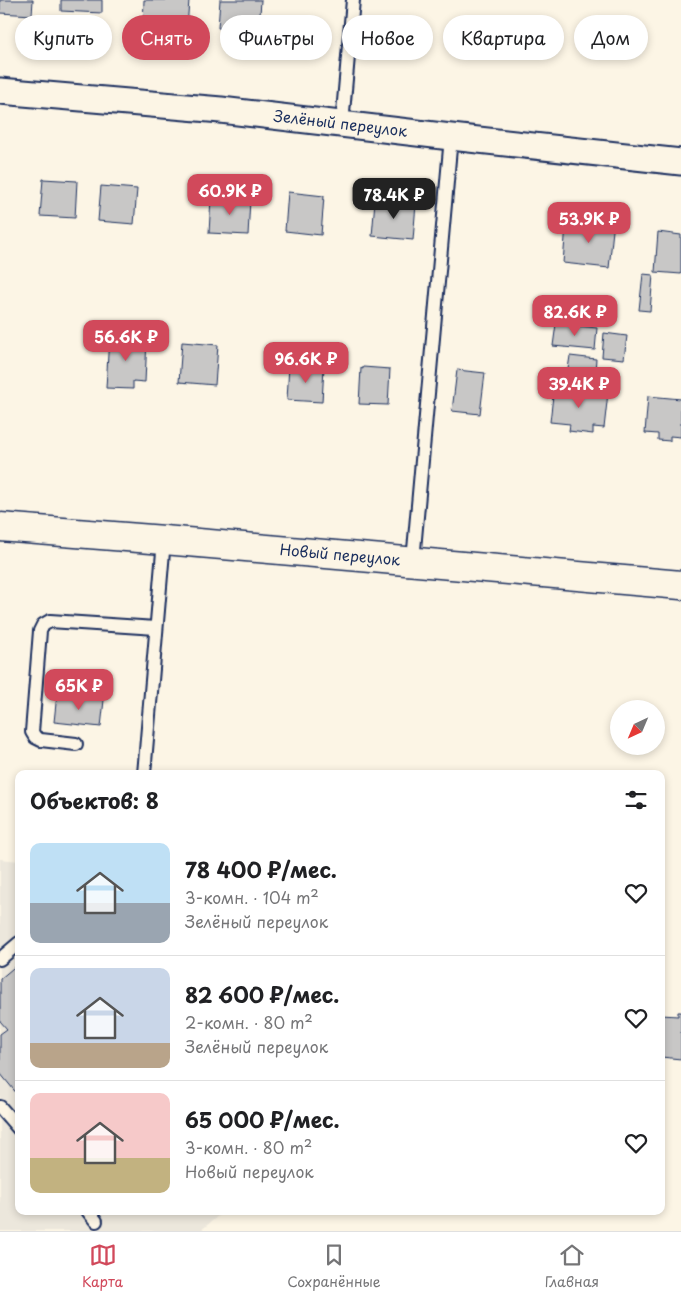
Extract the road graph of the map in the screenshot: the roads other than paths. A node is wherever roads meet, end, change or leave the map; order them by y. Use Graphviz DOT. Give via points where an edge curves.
graph roads {
  1 [pos="353,0"];
  2 [pos="0,91"];
  3 [pos="342,124"];
  4 [pos="451,137"];
  5 [pos="681,162"];
  6 [pos="0,527"];
  7 [pos="164,540"];
  8 [pos="413,561"];
  9 [pos="681,585"];
  10 [pos="156,628"];
  11 [pos="76,744"];
  12 [pos="144,770"];
  13 [pos="15,946"];
  14 [pos="0,959"];
  15 [pos="0,1106"];
  16 [pos="15,1124"];
  1 -- 3 [label="lane"];
  2 -- 3 [label="street, Зелёный переулок"];
  3 -- 4 [label="street, Зелёный переулок"];
  4 -- 5 [label="street, Зелёный переулок"];
  4 -- 8 [label="lane"];
  6 -- 7 [label="street, Новый переулок"];
  7 -- 8 [label="street, Новый переулок"];
  7 -- 10 [label="lane"];
  8 -- 9 [label="street, Новый переулок"];
  10 -- 11 [label="lane" via="50,621 43,625 32,732 41,740"];
  10 -- 12 [label="lane"];
  13 -- 14 [label="lane"];
  15 -- 16 [label="lane"];
}
